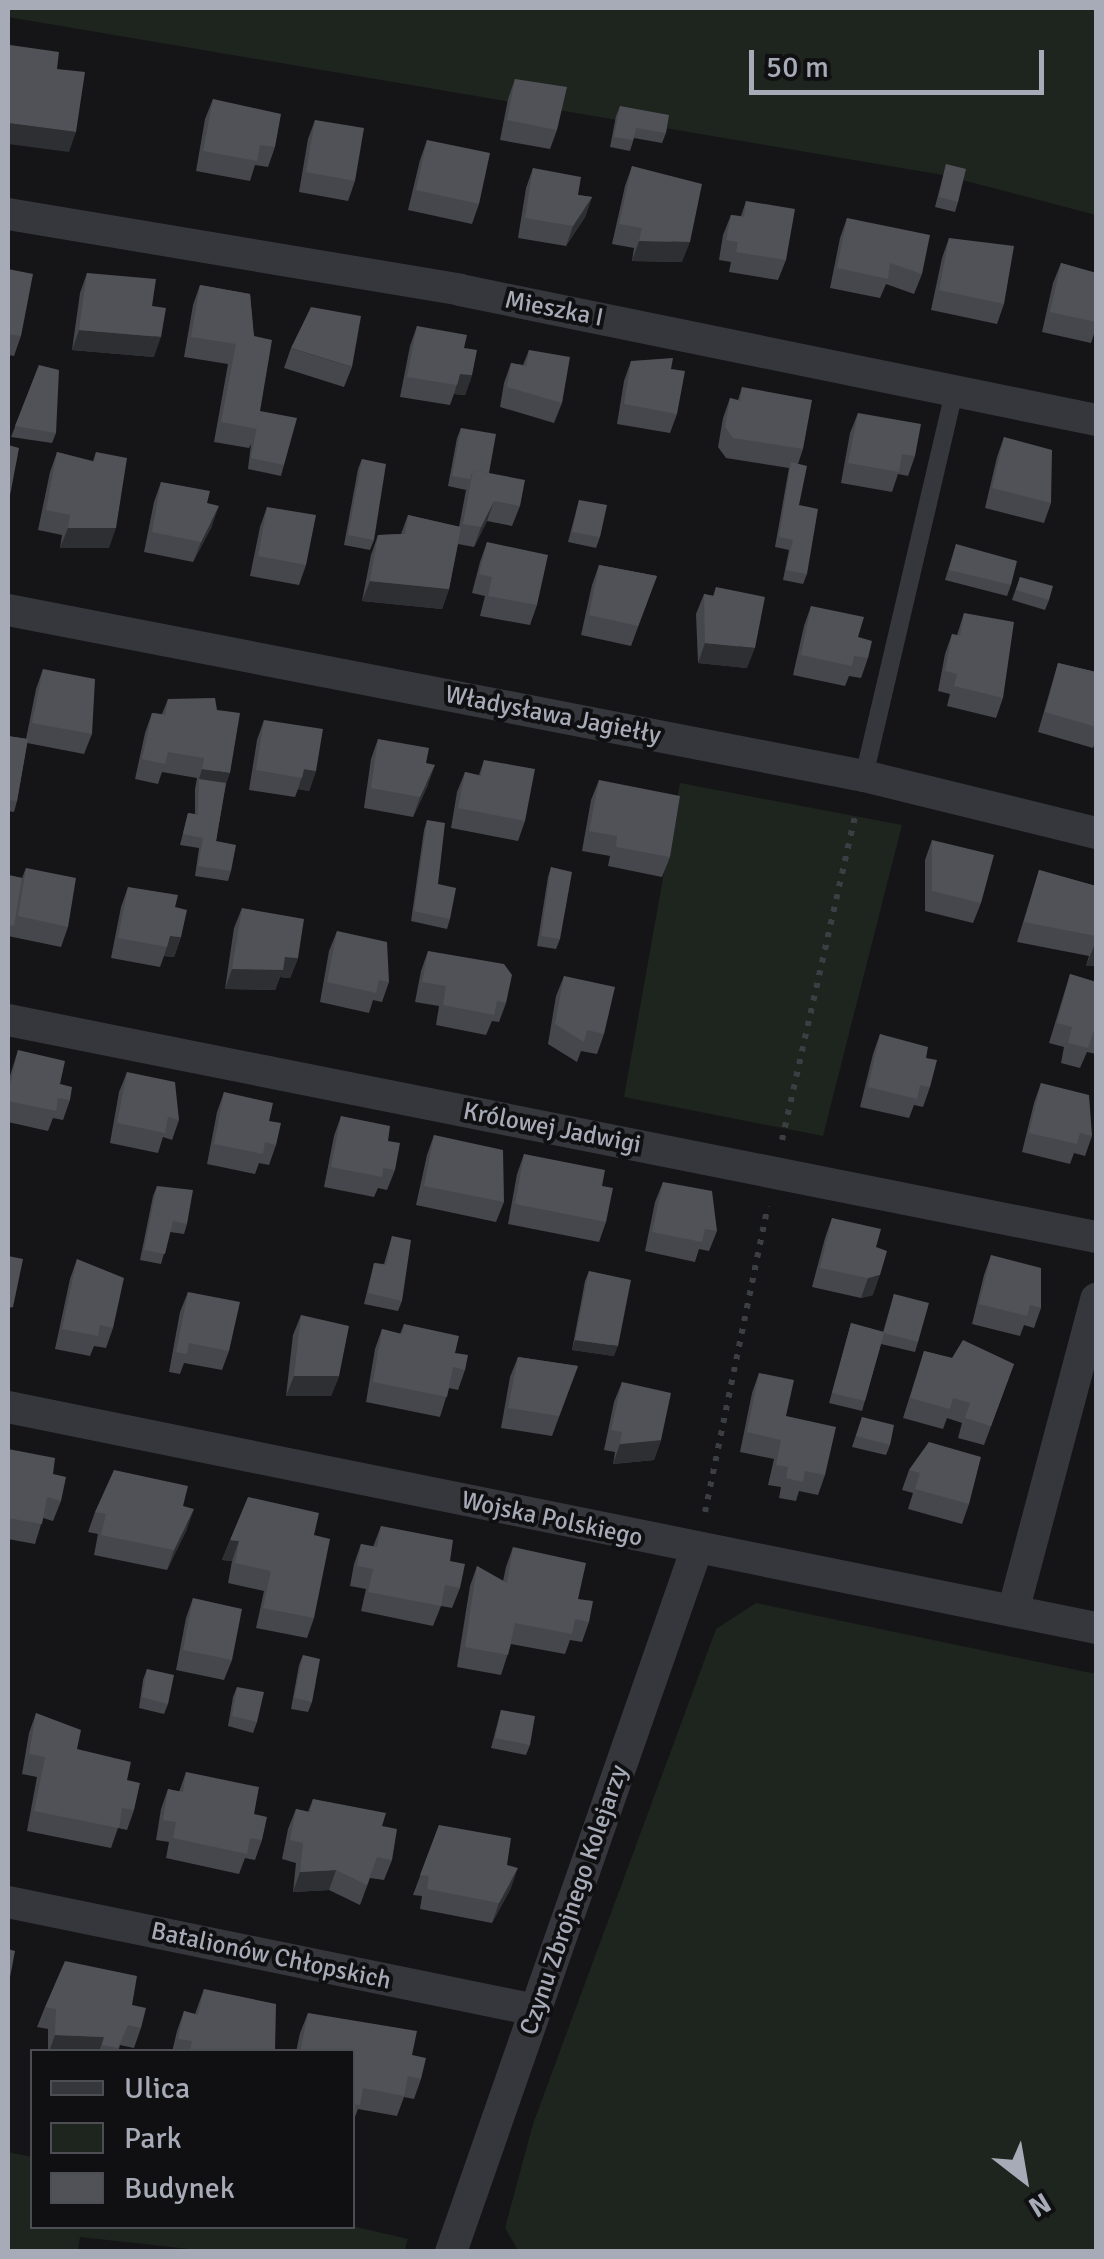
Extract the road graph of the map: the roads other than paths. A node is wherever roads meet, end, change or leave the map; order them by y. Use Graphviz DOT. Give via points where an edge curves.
graph roads {
  1 [pos="8,214"];
  2 [pos="954,389"];
  3 [pos="1096,420"];
  4 [pos="8,610"];
  5 [pos="864,776"];
  6 [pos="1096,833"];
  7 [pos="8,1020"];
  8 [pos="1096,1237"];
  9 [pos="1096,1299"];
  10 [pos="8,1407"];
  11 [pos="697,1548"];
  12 [pos="1014,1608"];
  13 [pos="1096,1628"];
  14 [pos="8,1902"];
  15 [pos="536,2010"];
  16 [pos="450,2252"];
  1 -- 2 [label="street, Mieszka I" via="460,290"];
  2 -- 3 [label="street, Mieszka I"];
  2 -- 5 [label="lane"];
  4 -- 5 [label="street, Władysława Jagiełły"];
  5 -- 6 [label="street, Władysława Jagiełły"];
  7 -- 8 [label="street, Królowej Jadwigi"];
  9 -- 12 [label="street"];
  10 -- 11 [label="street, Wojska Polskiego"];
  11 -- 12 [label="street, Wojska Polskiego"];
  11 -- 15 [label="street, Czynu Zbrojnego Kolejarzy"];
  12 -- 13 [label="street, Wojska Polskiego"];
  14 -- 15 [label="street, Batalionów Chłopskich"];
  15 -- 16 [label="street, Czynu Zbrojnego Kolejarzy"];
}
